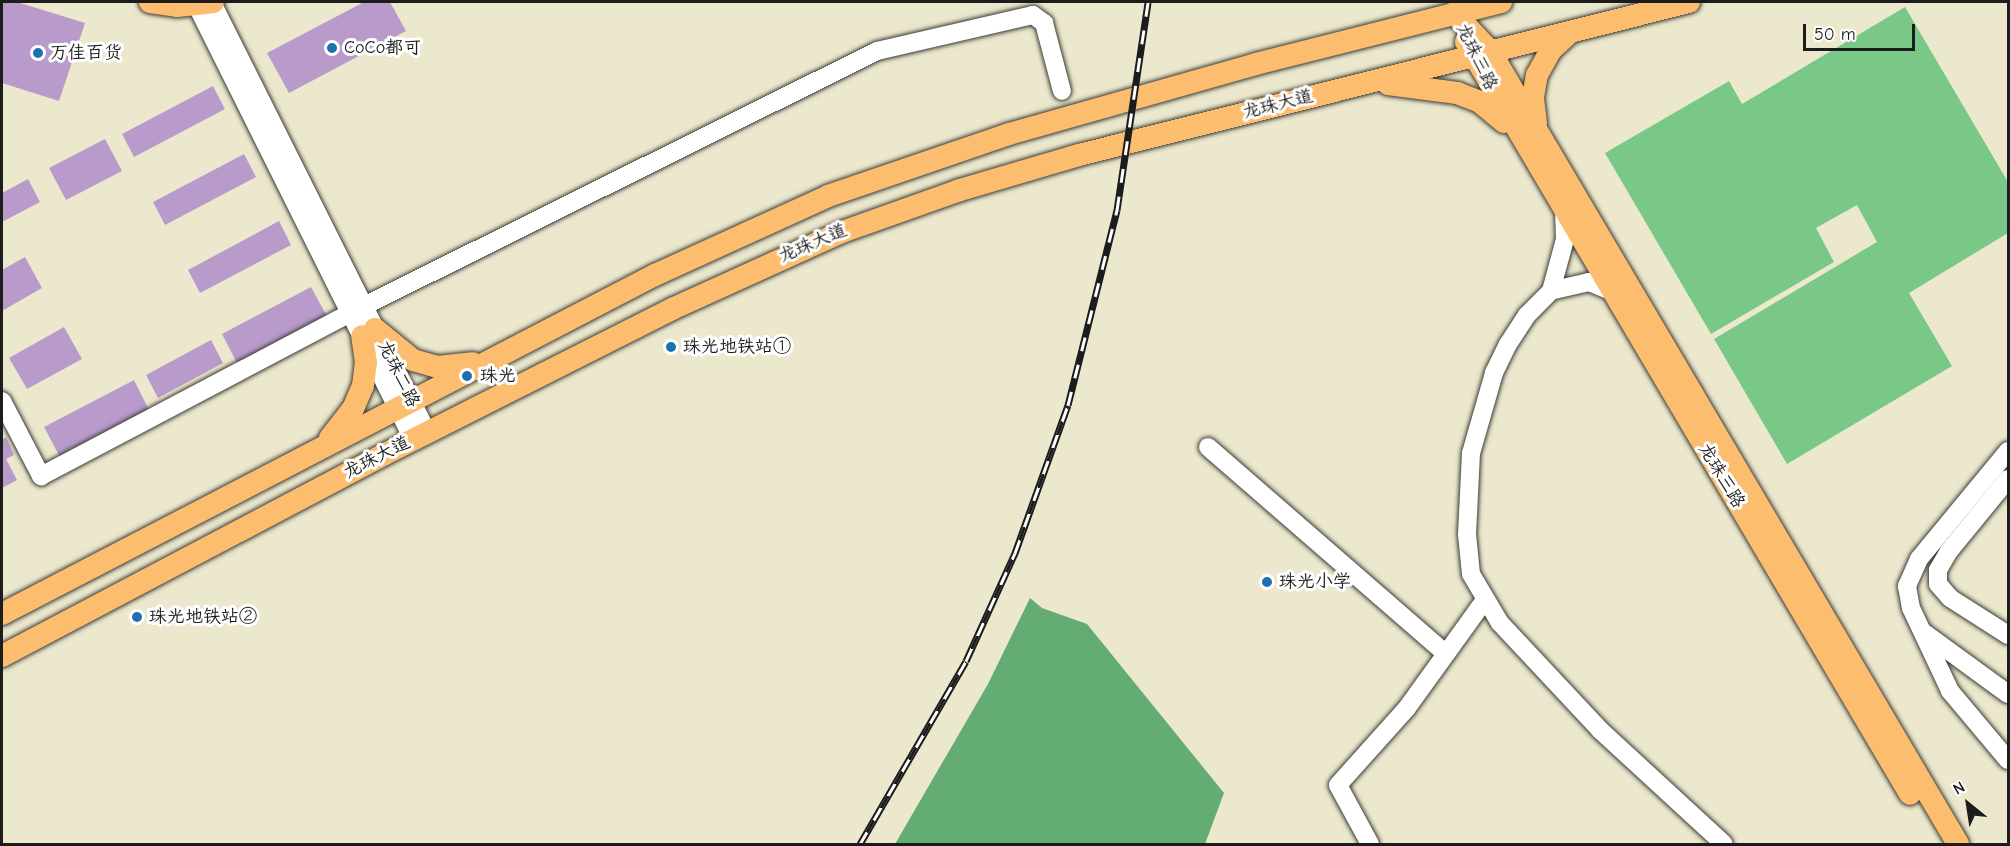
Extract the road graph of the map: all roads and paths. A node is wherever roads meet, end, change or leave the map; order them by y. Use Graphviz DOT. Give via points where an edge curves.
graph roads {
  1 [pos="150,2"];
  2 [pos="205,2"];
  3 [pos="1501,2"];
  4 [pos="1689,2"];
  5 [pos="1454,13"];
  6 [pos="1574,30"];
  7 [pos="1481,54"];
  8 [pos="1362,83"];
  9 [pos="1062,91"];
  10 [pos="1532,139"];
  11 [pos="1564,214"];
  12 [pos="1551,291"];
  13 [pos="1611,291"];
  14 [pos="357,310"];
  15 [pos="369,332"];
  16 [pos="489,360"];
  17 [pos="2,401"];
  18 [pos="404,404"];
  19 [pos="420,436"];
  20 [pos="1208,447"];
  21 [pos="2008,451"];
  22 [pos="313,452"];
  23 [pos="2008,479"];
  24 [pos="1485,600"];
  25 [pos="2,614"];
  26 [pos="1921,631"];
  27 [pos="2008,635"];
  28 [pos="1446,654"];
  29 [pos="2,656"];
  30 [pos="2008,693"];
  31 [pos="2008,760"];
  32 [pos="1370,844"];
  33 [pos="1724,844"];
  34 [pos="1940,844"];
  35 [pos="1958,844"];
  1 -- 2 [label="main road"];
  2 -- 14 [label="street, 龙珠二路"];
  3 -- 5 [label="main road, 龙珠大道"];
  4 -- 6 [label="main road, 龙珠大道"];
  5 -- 7 [label="main road, 龙珠三路"];
  5 -- 16 [label="main road, 龙珠大道" via="1009,134 888,174 712,247"];
  6 -- 7 [label="main road, 龙珠大道"];
  6 -- 10 [label="main road" via="1551,50 1535,82"];
  7 -- 8 [label="main road, 龙珠大道"];
  7 -- 10 [label="main road, 龙珠三路"];
  8 -- 10 [label="main road" via="1405,84 1457,93 1480,102"];
  8 -- 19 [label="main road, 龙珠大道" via="1079,154 901,210 728,281"];
  9 -- 14 [label="street" via="1044,23 1033,15 877,51"];
  10 -- 11 [label="main road, 龙珠三路"];
  10 -- 35 [label="main road, 龙珠三路"];
  11 -- 12 [label="street" via="1565,239"];
  11 -- 13 [label="main road, 龙珠三路"];
  12 -- 13 [label="street" via="1588,282"];
  12 -- 24 [label="street" via="1527,315 1508,344 1494,373 1472,453 1467,534 1472,574"];
  13 -- 34 [label="main road, 龙珠三路"];
  14 -- 15 [label="street, 龙珠二路"];
  14 -- 17 [label="street" via="42,476"];
  15 -- 16 [label="main road" via="413,360 437,367"];
  15 -- 18 [label="street, 龙珠二路"];
  15 -- 22 [label="main road" via="357,401 336,432"];
  16 -- 18 [label="main road, 龙珠大道"];
  18 -- 19 [label="street, 龙珠二路" via="422,422"];
  18 -- 22 [label="main road, 龙珠大道"];
  19 -- 29 [label="main road, 龙珠大道"];
  20 -- 28 [label="street"];
  21 -- 26 [label="street" via="1911,572 1907,593"];
  22 -- 25 [label="main road, 龙珠大道"];
  23 -- 27 [label="street" via="1949,550 1938,570 1938,584 1950,598"];
  24 -- 28 [label="street"];
  24 -- 33 [label="street" via="1500,623 1600,730"];
  26 -- 30 [label="street"];
  26 -- 31 [label="street" via="1957,701"];
  28 -- 32 [label="street" via="1407,708 1338,785"];
}
